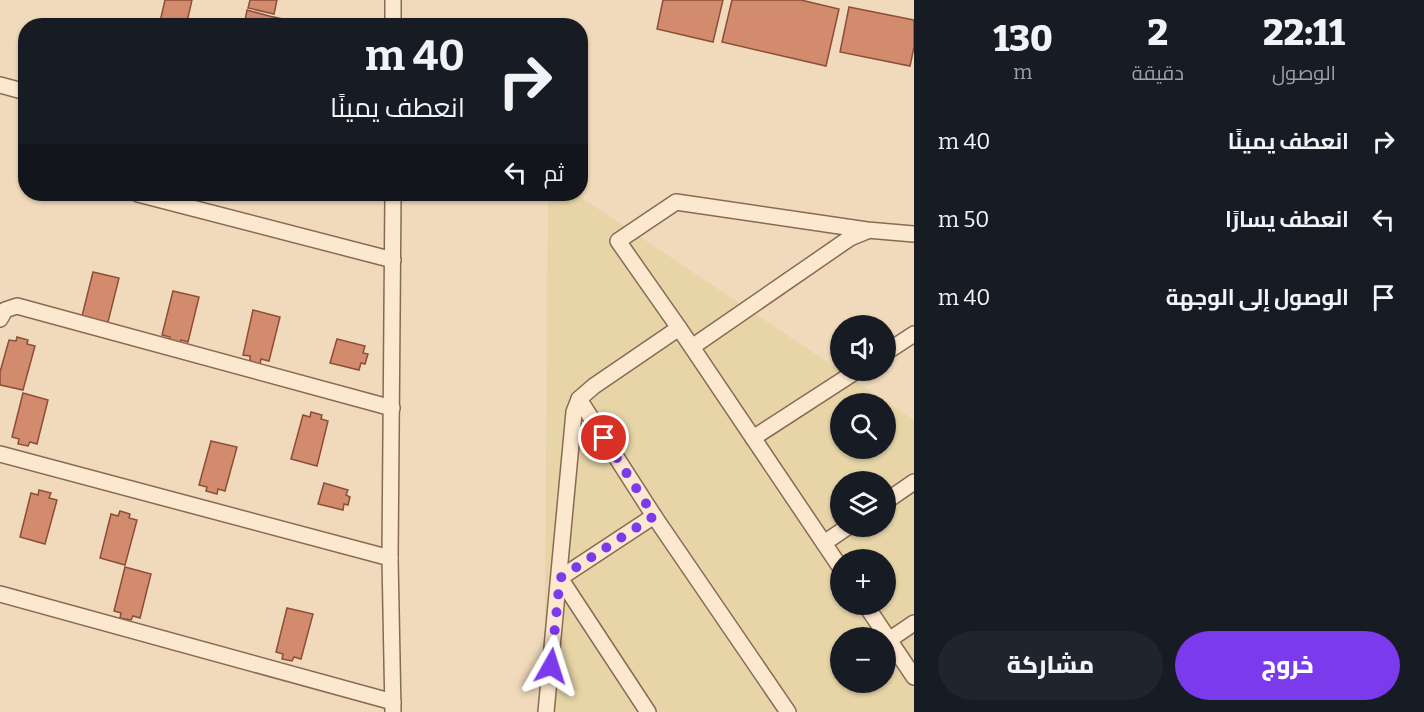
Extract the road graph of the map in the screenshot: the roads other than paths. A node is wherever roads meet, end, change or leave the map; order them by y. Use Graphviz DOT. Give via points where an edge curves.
graph roads {
  1 [pos="393,0"];
  2 [pos="393,18"];
  3 [pos="0,85"];
  4 [pos="18,90"];
  5 [pos="165,201"];
  6 [pos="393,201"];
  7 [pos="867,230"];
  8 [pos="914,234"];
  9 [pos="393,260"];
  10 [pos="0,319"];
  11 [pos="679,328"];
  12 [pos="914,334"];
  13 [pos="896,346"];
  14 [pos="692,348"];
  15 [pos="841,381"];
  16 [pos="579,399"];
  17 [pos="392,408"];
  18 [pos="753,438"];
  19 [pos="0,454"];
  20 [pos="914,482"];
  21 [pos="896,494"];
  22 [pos="654,516"];
  23 [pos="833,537"];
  24 [pos="824,543"];
  25 [pos="830,552"];
  26 [pos="390,558"];
  27 [pos="560,578"];
  28 [pos="0,594"];
  29 [pos="914,623"];
  30 [pos="896,635"];
  31 [pos="896,650"];
  32 [pos="914,677"];
  33 [pos="393,707"];
  34 [pos="546,712"];
  35 [pos="648,712"];
  36 [pos="788,712"];
  1 -- 2 [label="street"];
  3 -- 4 [label="street"];
  5 -- 9 [label="street"];
  6 -- 9 [label="street"];
  7 -- 8 [label="street"];
  7 -- 11 [label="street" via="676,202 618,241"];
  7 -- 14 [label="street"];
  9 -- 17 [label="street"];
  10 -- 17 [label="street" via="5,310 17,306"];
  11 -- 14 [label="street"];
  11 -- 16 [label="street"];
  12 -- 13 [label="street"];
  14 -- 18 [label="street"];
  15 -- 18 [label="street"];
  16 -- 22 [label="street"];
  16 -- 27 [label="street" via="574,412"];
  17 -- 26 [label="street"];
  18 -- 24 [label="street"];
  19 -- 26 [label="street"];
  20 -- 21 [label="street"];
  22 -- 27 [label="street"];
  22 -- 36 [label="street"];
  23 -- 24 [label="street"];
  24 -- 25 [label="street"];
  26 -- 33 [label="street"];
  27 -- 34 [label="street"];
  27 -- 35 [label="street"];
  28 -- 33 [label="street"];
  29 -- 30 [label="street"];
  31 -- 32 [label="street"];
}
